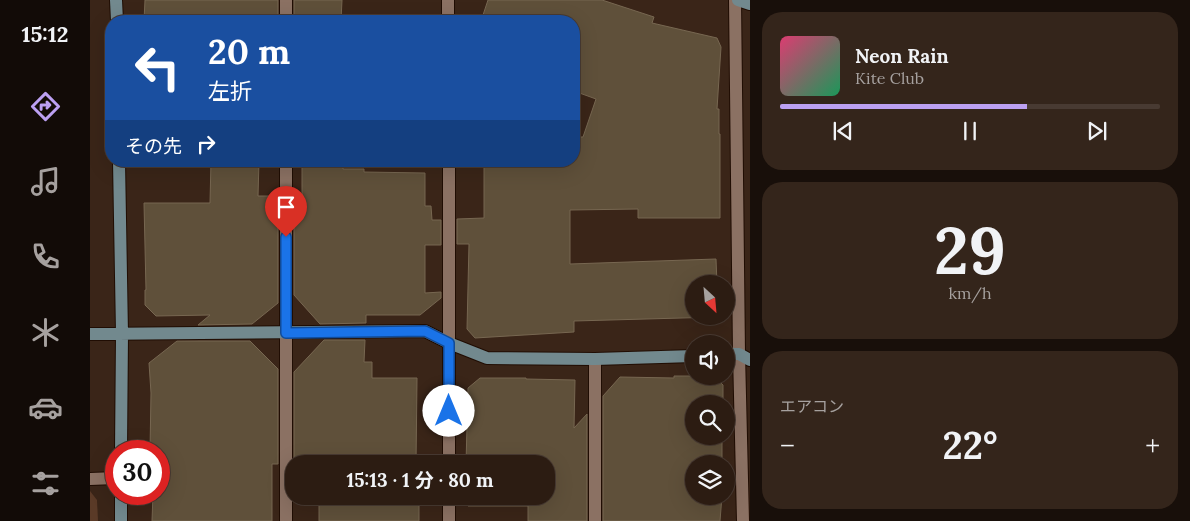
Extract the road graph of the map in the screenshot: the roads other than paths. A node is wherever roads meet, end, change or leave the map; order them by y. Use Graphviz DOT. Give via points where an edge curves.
graph roads {
  1 [pos="116,0"];
  2 [pos="286,0"];
  3 [pos="448,0"];
  4 [pos="737,0"];
  5 [pos="750,4"];
  6 [pos="117,15"];
  7 [pos="286,15"];
  8 [pos="448,15"];
  9 [pos="119,167"];
  10 [pos="286,167"];
  11 [pos="448,167"];
  12 [pos="286,333"];
  13 [pos="90,334"];
  14 [pos="122,334"];
  15 [pos="449,343"];
  16 [pos="685,356"];
  17 [pos="738,356"];
  18 [pos="595,359"];
  19 [pos="121,440"];
  20 [pos="449,455"];
  21 [pos="105,478"];
  22 [pos="90,479"];
  23 [pos="121,505"];
  24 [pos="449,505"];
  25 [pos="121,521"];
  26 [pos="286,521"];
  27 [pos="448,521"];
  28 [pos="595,521"];
  29 [pos="743,521"];
  1 -- 6 [label="street"];
  2 -- 7 [label="street"];
  3 -- 8 [label="street"];
  4 -- 5 [label="street"];
  4 -- 17 [label="street"];
  9 -- 14 [label="street"];
  10 -- 12 [label="street"];
  11 -- 15 [label="street"];
  12 -- 14 [label="street"];
  12 -- 15 [label="street" via="425,331"];
  12 -- 26 [label="street"];
  13 -- 14 [label="street"];
  14 -- 19 [label="street"];
  15 -- 18 [label="street" via="487,358"];
  15 -- 20 [label="street"];
  16 -- 18 [label="street"];
  17 -- 29 [label="street"];
  18 -- 28 [label="street"];
  21 -- 22 [label="street"];
  23 -- 25 [label="street"];
  24 -- 27 [label="street"];
}
